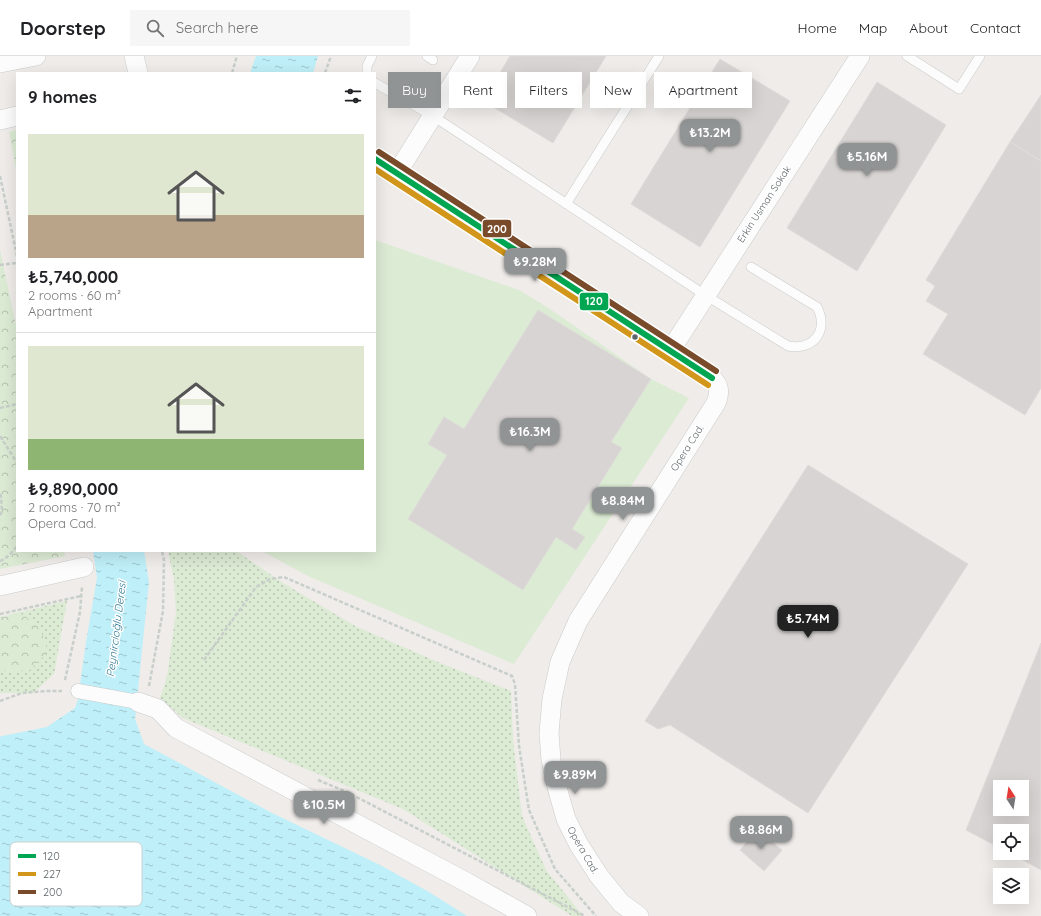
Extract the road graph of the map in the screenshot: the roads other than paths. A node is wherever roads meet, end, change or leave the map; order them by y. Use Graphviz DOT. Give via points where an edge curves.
graph roads {
  1 [pos="36,56"];
  2 [pos="134,56"];
  3 [pos="372,56"];
  4 [pos="470,56"];
  5 [pos="659,56"];
  6 [pos="860,56"];
  7 [pos="980,56"];
  8 [pos="913,58"];
  9 [pos="0,63"];
  10 [pos="138,72"];
  11 [pos="367,72"];
  12 [pos="376,84"];
  13 [pos="16,116"];
  14 [pos="433,116"];
  15 [pos="0,120"];
  16 [pos="376,160"];
  17 [pos="397,173"];
  18 [pos="566,204"];
  19 [pos="751,267"];
  20 [pos="705,295"];
  21 [pos="670,351"];
  22 [pos="84,567"];
  23 [pos="0,586"];
  24 [pos="78,691"];
  25 [pos="142,703"];
  26 [pos="527,916"];
  27 [pos="639,916"];
  1 -- 9 [label="street"];
  2 -- 10 [label="street"];
  3 -- 11 [label="lane"];
  4 -- 14 [label="street"];
  5 -- 18 [label="lane"];
  6 -- 20 [label="street, Erkin Usman Sokak"];
  7 -- 8 [label="lane" via="959,89"];
  12 -- 14 [label="lane"];
  13 -- 15 [label="street"];
  14 -- 17 [label="street"];
  14 -- 18 [label="lane"];
  16 -- 17 [label="street, Opera Cad."];
  17 -- 21 [label="street, Opera Cad."];
  18 -- 20 [label="lane"];
  19 -- 20 [label="lane" via="817,307 822,323 816,338 804,346 788,346"];
  20 -- 21 [label="street, Erkin Usman Sokak"];
  21 -- 27 [label="street, Opera Cad." via="712,378 716,382 718,398 578,621 560,662 552,699 549,733 551,760 558,791 566,819 578,845 621,903"];
  22 -- 23 [label="street"];
  24 -- 25 [label="street"];
  25 -- 26 [label="street" via="158,709 176,728"];
}
